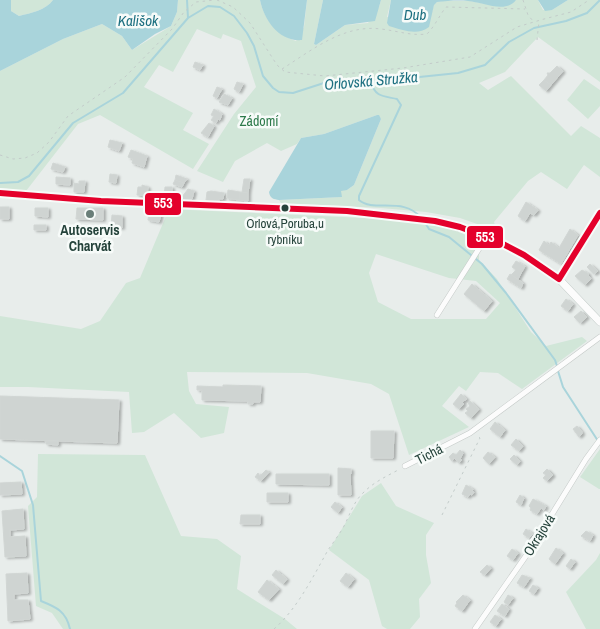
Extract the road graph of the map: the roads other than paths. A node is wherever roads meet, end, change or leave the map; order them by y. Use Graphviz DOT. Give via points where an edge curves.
graph roads {
  1 [pos="0,193"];
  2 [pos="600,213"];
  3 [pos="487,236"];
  4 [pos="559,279"];
  5 [pos="437,315"];
  6 [pos="600,322"];
  7 [pos="600,337"];
  8 [pos="600,440"];
  9 [pos="404,466"];
  10 [pos="475,629"];
  1 -- 3 [label="main road" via="101,201 347,211 435,221"];
  2 -- 4 [label="main road"];
  3 -- 4 [label="main road" via="524,255"];
  3 -- 5 [label="street"];
  4 -- 6 [label="main road"];
  7 -- 9 [label="street, Tichá" via="473,430"];
  8 -- 10 [label="street, Okrajová"];
}
